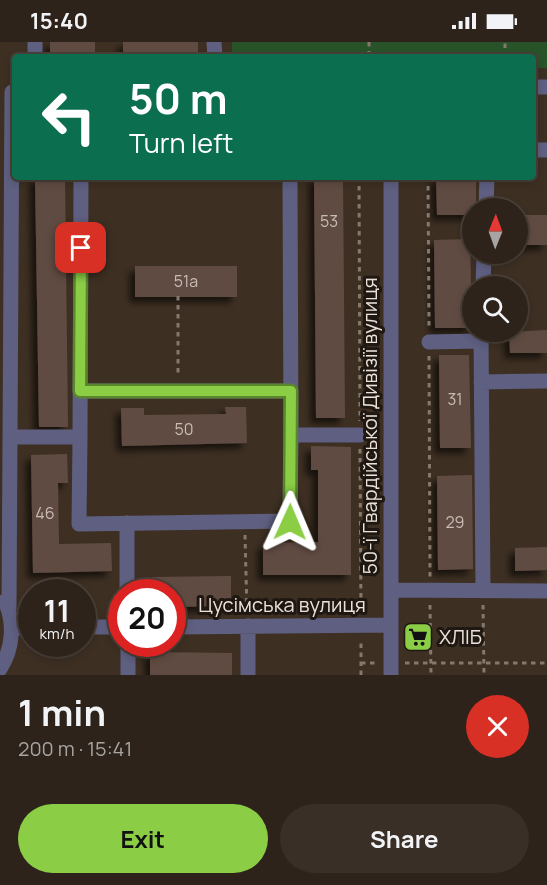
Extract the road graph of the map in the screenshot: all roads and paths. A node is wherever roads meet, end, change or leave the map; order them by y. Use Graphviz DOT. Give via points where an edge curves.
graph roads {
  1 [pos="9,92"];
  2 [pos="81,180"];
  3 [pos="290,180"];
  4 [pos="391,180"];
  5 [pos="428,180"];
  6 [pos="487,180"];
  7 [pos="486,198"];
  8 [pos="178,296"];
  9 [pos="462,338"];
  10 [pos="429,342"];
  11 [pos="481,342"];
  12 [pos="547,381"];
  13 [pos="481,382"];
  14 [pos="80,391"];
  15 [pos="178,391"];
  16 [pos="291,391"];
  17 [pos="291,435"];
  18 [pos="360,435"];
  19 [pos="10,437"];
  20 [pos="80,437"];
  21 [pos="244,522"];
  22 [pos="127,523"];
  23 [pos="127,579"];
  24 [pos="391,590"];
  25 [pos="0,591"];
  26 [pos="430,591"];
  27 [pos="483,591"];
  28 [pos="547,591"];
  29 [pos="9,609"];
  30 [pos="391,625"];
  31 [pos="248,626"];
  32 [pos="186,627"];
  33 [pos="12,628"];
  34 [pos="18,628"];
  35 [pos="9,651"];
  36 [pos="128,657"];
  37 [pos="431,663"];
  38 [pos="484,663"];
  39 [pos="547,663"];
  40 [pos="0,669"];
  41 [pos="9,675"];
  42 [pos="128,675"];
  43 [pos="248,675"];
  44 [pos="391,675"];
  45 [pos="431,675"];
  46 [pos="484,675"];
  1 -- 19 [label="street"];
  2 -- 14 [label="street"];
  3 -- 16 [label="street"];
  4 -- 24 [label="street, 50-ї Гвардійської Дивізії вулиця"];
  5 -- 10 [label="path"];
  6 -- 7 [label="street"];
  8 -- 15 [label="path"];
  9 -- 10 [label="street"];
  10 -- 26 [label="path"];
  11 -- 13 [label="street"];
  12 -- 13 [label="street"];
  13 -- 27 [label="street"];
  14 -- 15 [label="street"];
  14 -- 20 [label="street"];
  15 -- 16 [label="street"];
  16 -- 17 [label="street"];
  17 -- 18 [label="street"];
  17 -- 21 [label="street" via="290,522"];
  19 -- 20 [label="street"];
  19 -- 29 [label="street"];
  20 -- 22 [label="street" via="79,524"];
  21 -- 22 [label="street"];
  21 -- 31 [label="path"];
  22 -- 23 [label="street"];
  24 -- 26 [label="street"];
  24 -- 30 [label="street, 50-ї Гвардійської Дивізії вулиця"];
  25 -- 29 [label="street"];
  26 -- 27 [label="street"];
  26 -- 37 [label="path"];
  27 -- 28 [label="street"];
  27 -- 38 [label="path"];
  29 -- 33 [label="street"];
  30 -- 31 [label="street, Цусімська вулиця"];
  30 -- 44 [label="street, 50-ї Гвардійської Дивізії вулиця"];
  31 -- 32 [label="street, Цусімська вулиця"];
  31 -- 43 [label="street"];
  33 -- 34 [label="street"];
  33 -- 35 [label="street"];
  35 -- 40 [label="street"];
  35 -- 41 [label="street"];
  36 -- 42 [label="street"];
  37 -- 38 [label="path"];
  37 -- 45 [label="path"];
  38 -- 39 [label="path"];
  38 -- 46 [label="path"];
}
